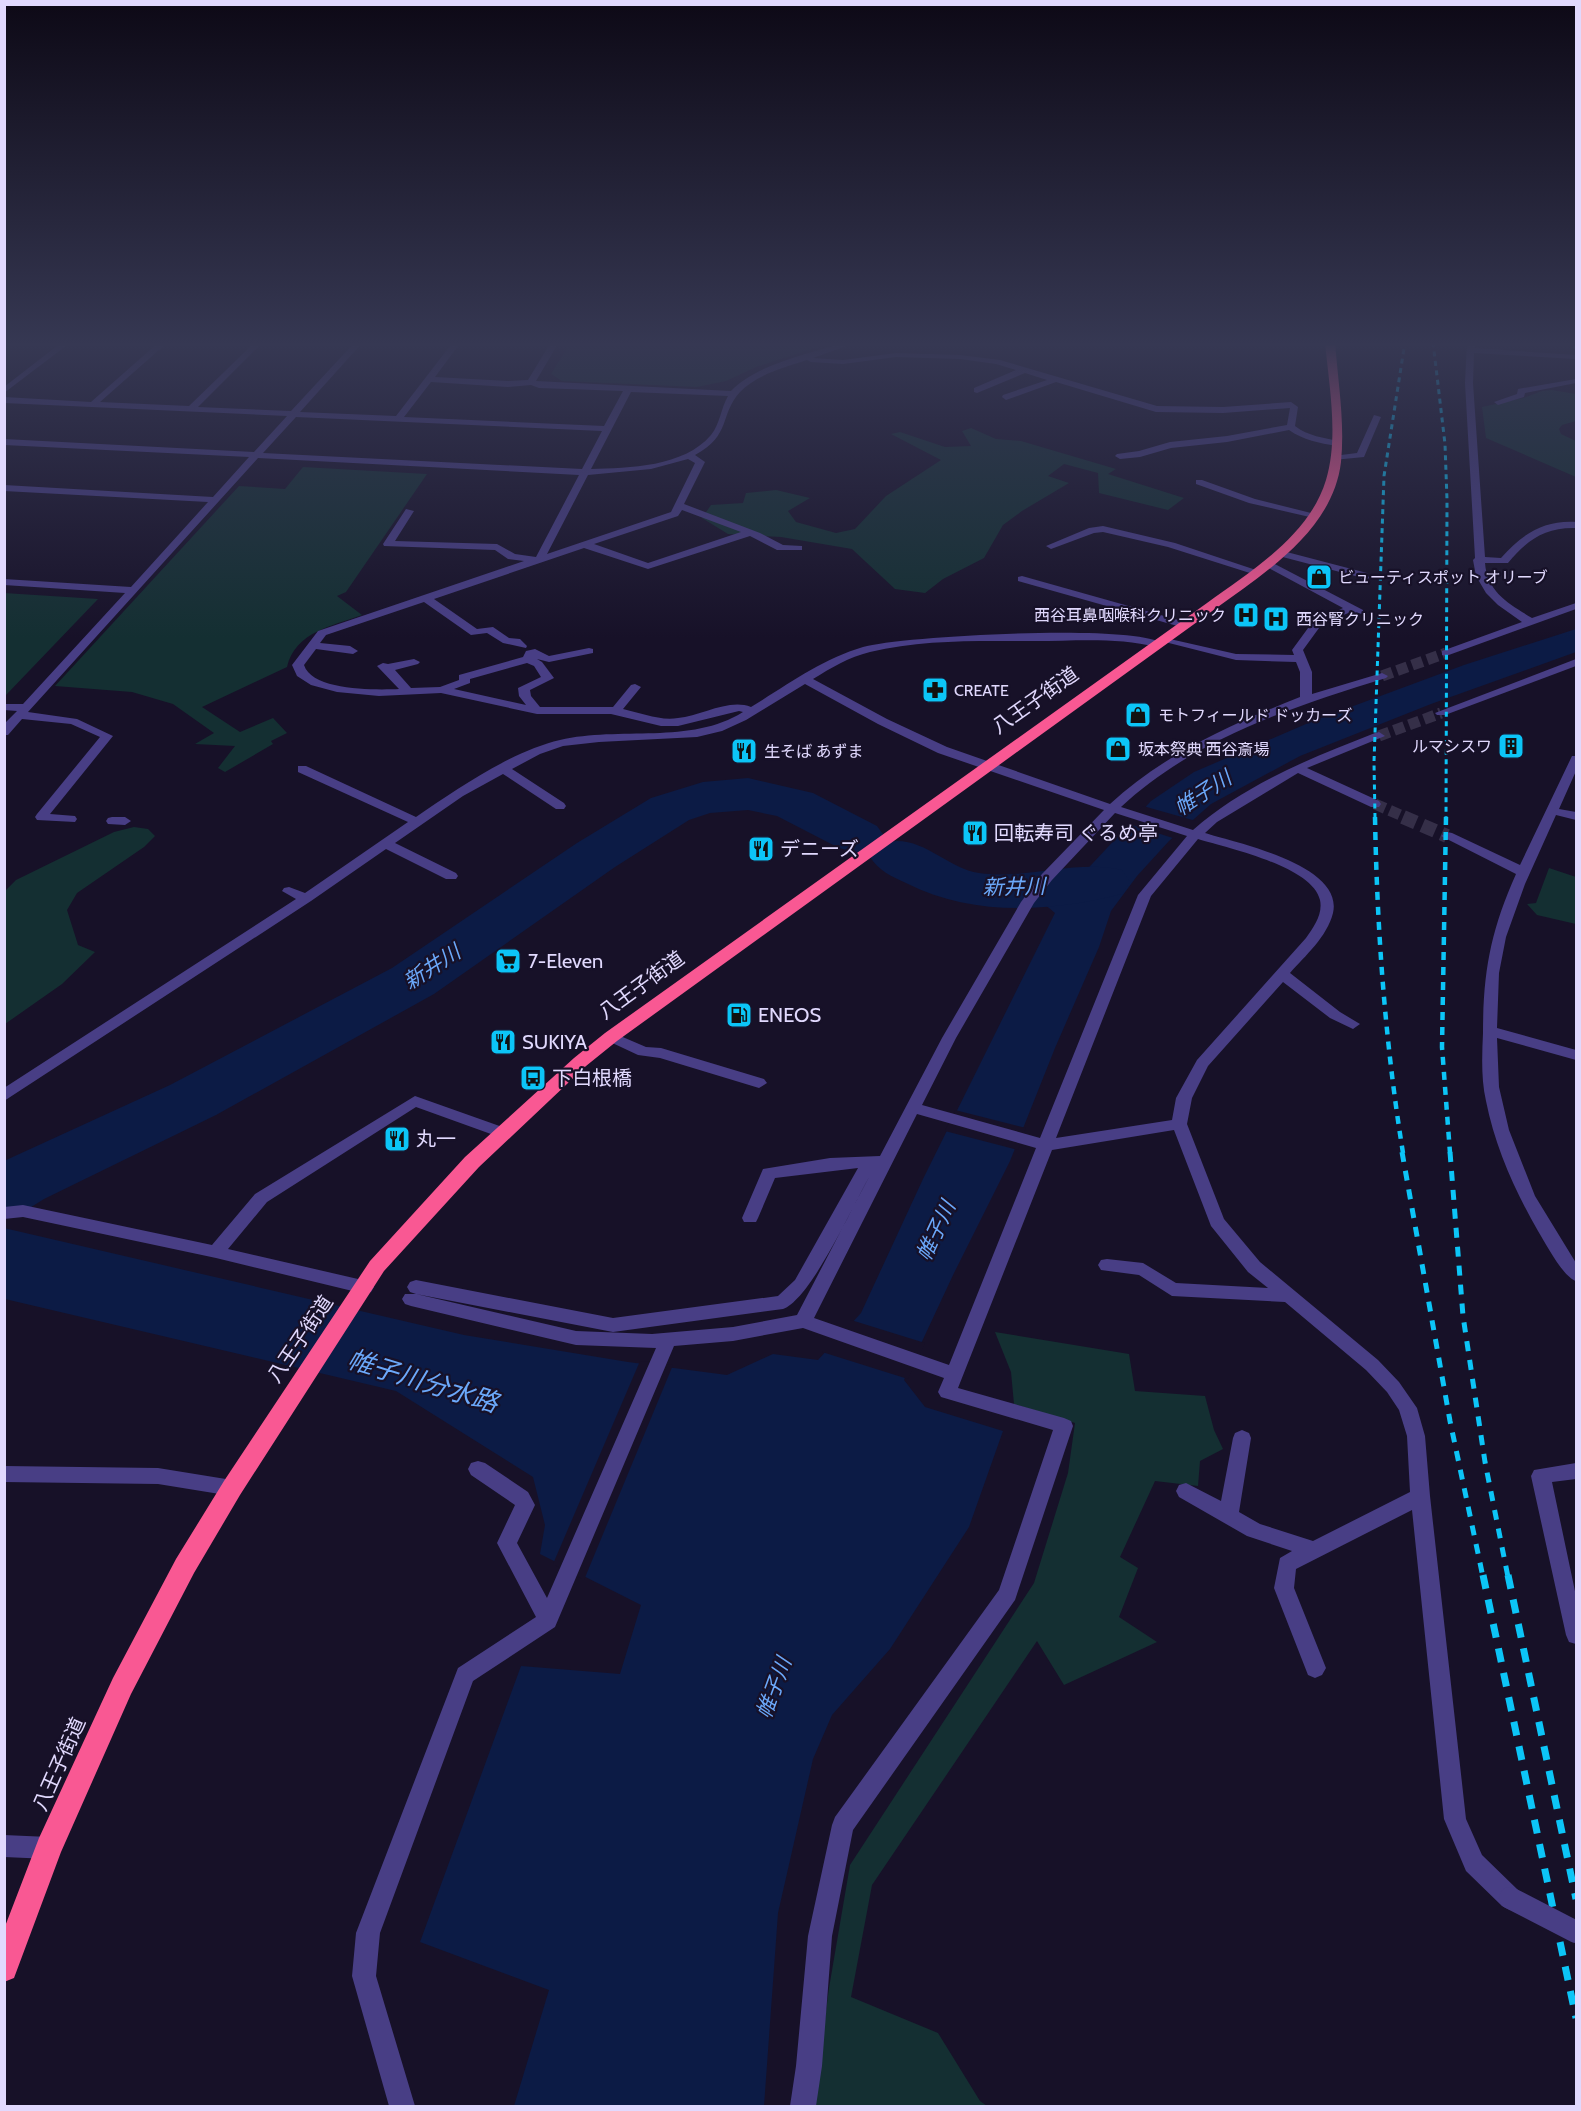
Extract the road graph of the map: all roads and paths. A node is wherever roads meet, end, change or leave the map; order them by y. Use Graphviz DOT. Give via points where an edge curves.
graph roads {
  1 [pos="1217,440"];
  2 [pos="269,441"];
  3 [pos="600,441"];
  4 [pos="709,441"];
  5 [pos="1212,441"];
  6 [pos="1316,441"];
  7 [pos="1335,441"];
  8 [pos="1366,441"];
  9 [pos="1472,441"];
  10 [pos="4,442"];
  11 [pos="1187,451"];
  12 [pos="1336,451"];
  13 [pos="688,454"];
  14 [pos="256,455"];
  15 [pos="1120,456"];
  16 [pos="583,472"];
  17 [pos="1199,482"];
  18 [pos="4,488"];
  19 [pos="216,500"];
  20 [pos="678,505"];
  21 [pos="409,511"];
  22 [pos="1314,515"];
  23 [pos="1576,525"];
  24 [pos="748,533"];
  25 [pos="583,544"];
  26 [pos="1051,546"];
  27 [pos="798,549"];
  28 [pos="539,560"];
  29 [pos="1478,560"];
  30 [pos="1267,563"];
  31 [pos="1364,578"];
  32 [pos="1022,579"];
  33 [pos="4,582"];
  34 [pos="135,590"];
  35 [pos="426,598"];
  36 [pos="1576,606"];
  37 [pos="1530,622"];
  38 [pos="1185,625"];
  39 [pos="1161,642"];
  40 [pos="311,645"];
  41 [pos="522,646"];
  42 [pos="353,651"];
  43 [pos="589,651"];
  44 [pos="1446,653"];
  45 [pos="528,659"];
  46 [pos="1300,659"];
  47 [pos="414,662"];
  48 [pos="1576,662"];
  49 [pos="1382,676"];
  50 [pos="804,679"];
  51 [pos="635,687"];
  52 [pos="441,690"];
  53 [pos="407,691"];
  54 [pos="1306,699"];
  55 [pos="4,707"];
  56 [pos="537,711"];
  57 [pos="615,711"];
  58 [pos="23,712"];
  59 [pos="752,712"];
  60 [pos="1441,713"];
  61 [pos="4,732"];
  62 [pos="1379,736"];
  63 [pos="1576,759"];
  64 [pos="987,766"];
  65 [pos="503,768"];
  66 [pos="1297,768"];
  67 [pos="302,770"];
  68 [pos="1375,804"];
  69 [pos="560,806"];
  70 [pos="1118,811"];
  71 [pos="1553,811"];
  72 [pos="1576,816"];
  73 [pos="71,819"];
  74 [pos="417,822"];
  75 [pos="1194,833"];
  76 [pos="1447,836"];
  77 [pos="385,843"];
  78 [pos="1523,872"];
  79 [pos="451,876"];
  80 [pos="289,891"];
  81 [pos="306,898"];
  82 [pos="1283,975"];
  83 [pos="1353,1024"];
  84 [pos="1490,1031"];
  85 [pos="611,1037"];
  86 [pos="1576,1055"];
  87 [pos="759,1083"];
  88 [pos="4,1095"];
  89 [pos="920,1110"];
  90 [pos="1179,1124"];
  91 [pos="502,1133"];
  92 [pos="1046,1145"];
  93 [pos="879,1165"];
  94 [pos="4,1213"];
  95 [pos="750,1218"];
  96 [pos="216,1252"];
  97 [pos="1107,1265"];
  98 [pos="1576,1275"];
  99 [pos="365,1287"];
  100 [pos="1287,1296"];
  101 [pos="808,1323"];
  102 [pos="665,1347"];
  103 [pos="946,1371"];
  104 [pos="1242,1438"];
  105 [pos="478,1469"];
  106 [pos="1576,1471"];
  107 [pos="4,1474"];
  108 [pos="232,1488"];
  109 [pos="1186,1491"];
  110 [pos="1420,1496"];
  111 [pos="1229,1514"];
  112 [pos="1314,1550"];
  113 [pos="548,1620"];
  114 [pos="1576,1635"];
  115 [pos="1315,1668"];
  116 [pos="4,1846"];
  117 [pos="49,1848"];
  118 [pos="1576,1932"];
  119 [pos="4,1968"];
  120 [pos="402,2106"];
  121 [pos="803,2106"];
  1 -- 11 [label="street"];
  2 -- 14 [label="street"];
  3 -- 16 [label="street"];
  4 -- 13 [label="street"];
  5 -- 15 [label="street"];
  6 -- 12 [label="street"];
  7 -- 12 [label="highway, 八王子街道"];
  8 -- 12 [label="street" via="1361,454"];
  9 -- 29 [label="street"];
  10 -- 14 [label="street"];
  12 -- 22 [label="highway, 八王子街道" via="1332,480"];
  13 -- 16 [label="street" via="643,467"];
  13 -- 20 [label="street" via="700,462"];
  14 -- 16 [label="street"];
  14 -- 19 [label="street"];
  16 -- 28 [label="street"];
  17 -- 22 [label="street" via="1252,501"];
  18 -- 19 [label="street"];
  19 -- 34 [label="street"];
  20 -- 24 [label="street"];
  20 -- 25 [label="street" via="675,514"];
  21 -- 28 [label="street" via="388,544 431,549 498,547 512,557"];
  22 -- 30 [label="highway, 八王子街道"];
  23 -- 29 [label="street" via="1546,526 1504,561"];
  24 -- 25 [label="street" via="648,566"];
  24 -- 27 [label="street" via="781,548"];
  25 -- 28 [label="street"];
  26 -- 30 [label="street" via="1103,529"];
  28 -- 35 [label="street" via="445,588"];
  29 -- 37 [label="street" via="1486,588"];
  30 -- 31 [label="street"];
  30 -- 38 [label="highway, 八王子街道"];
  30 -- 46 [label="street" via="1356,610 1329,617 1316,626 1297,650"];
  32 -- 38 [label="street"];
  33 -- 34 [label="street"];
  34 -- 58 [label="street"];
  35 -- 40 [label="street" via="333,628"];
  35 -- 41 [label="street" via="475,633 489,629"];
  36 -- 37 [label="street"];
  37 -- 44 [label="street"];
  38 -- 39 [label="highway, 八王子街道"];
  39 -- 46 [label="street" via="1236,657"];
  39 -- 50 [label="street" via="1121,637 906,642 838,658"];
  39 -- 64 [label="highway, 八王子街道"];
  40 -- 42 [label="street"];
  40 -- 53 [label="street" via="298,665 301,674 315,683 355,692"];
  43 -- 45 [label="street" via="549,659 535,652"];
  45 -- 52 [label="street" via="463,677 466,681"];
  45 -- 56 [label="street" via="538,664 548,678 524,688 525,696"];
  46 -- 54 [label="street" via="1306,672"];
  47 -- 53 [label="street" via="385,667"];
  48 -- 60 [label="street"];
  49 -- 54 [label="street"];
  50 -- 59 [label="street"];
  50 -- 64 [label="street" via="887,723"];
  51 -- 57 [label="street"];
  52 -- 53 [label="street"];
  52 -- 56 [label="street"];
  54 -- 70 [label="street" via="1240,725 1196,749 1140,783"];
  55 -- 58 [label="street"];
  56 -- 57 [label="street"];
  57 -- 59 [label="street" via="661,723 740,707"];
  58 -- 61 [label="street"];
  58 -- 73 [label="street" via="73,721 107,736 42,817"];
  59 -- 65 [label="street" via="718,729 697,733 562,743"];
  62 -- 66 [label="street"];
  63 -- 71 [label="street"];
  64 -- 70 [label="street"];
  64 -- 85 [label="highway, 八王子街道"];
  65 -- 69 [label="street"];
  65 -- 74 [label="street"];
  66 -- 68 [label="street"];
  66 -- 75 [label="street"];
  67 -- 74 [label="street"];
  70 -- 75 [label="street"];
  70 -- 89 [label="street" via="1047,877 1028,902 949,1038"];
  71 -- 72 [label="street"];
  71 -- 78 [label="street"];
  74 -- 77 [label="street"];
  75 -- 82 [label="street" via="1292,867 1318,885 1326,896 1325,921"];
  75 -- 92 [label="street" via="1145,895"];
  76 -- 78 [label="street"];
  77 -- 79 [label="street"];
  77 -- 81 [label="street"];
  78 -- 84 [label="street" via="1501,928 1490,985"];
  80 -- 81 [label="street"];
  81 -- 88 [label="street"];
  82 -- 83 [label="street"];
  82 -- 90 [label="street" via="1202,1064 1184,1098"];
  84 -- 86 [label="street"];
  84 -- 98 [label="street" via="1494,1106 1513,1164 1535,1211"];
  85 -- 87 [label="street" via="643,1052 661,1053"];
  85 -- 91 [label="highway, 八王子街道"];
  89 -- 92 [label="street"];
  89 -- 93 [label="street"];
  90 -- 92 [label="street"];
  90 -- 100 [label="street" via="1217,1222 1254,1268"];
  91 -- 96 [label="street" via="415,1101 261,1198"];
  91 -- 99 [label="highway, 八王子街道" via="423,1213 377,1266"];
  92 -- 103 [label="street"];
  93 -- 95 [label="street" via="810,1166 769,1173"];
  93 -- 101 [label="street"];
  93 -- 102 [label="street" via="801,1285 783,1302 613,1325 413,1293 576,1338 652,1341"];
  94 -- 96 [label="street" via="23,1210"];
  96 -- 99 [label="street"];
  97 -- 100 [label="street" via="1143,1269 1172,1289"];
  99 -- 108 [label="highway, 八王子街道"];
  100 -- 110 [label="street" via="1372,1365 1408,1408 1416,1436"];
  101 -- 102 [label="street"];
  101 -- 103 [label="street"];
  102 -- 113 [label="street"];
  103 -- 121 [label="street" via="947,1392 1064,1426 1008,1594 843,1826 820,1936"];
  104 -- 111 [label="street"];
  105 -- 113 [label="street" via="521,1498 525,1505 507,1543"];
  106 -- 114 [label="street" via="1541,1476"];
  107 -- 108 [label="street" via="158,1476"];
  108 -- 117 [label="highway, 八王子街道" via="184,1566 122,1686"];
  109 -- 111 [label="street"];
  110 -- 112 [label="street"];
  110 -- 118 [label="street, bridge" via="1455,1819 1474,1863 1510,1898"];
  111 -- 112 [label="street" via="1254,1530"];
  112 -- 115 [label="street" via="1287,1564 1284,1588"];
  113 -- 120 [label="street" via="465,1675 368,1933 364,1976"];
  116 -- 117 [label="street"];
  117 -- 119 [label="highway, 八王子街道"];
}
